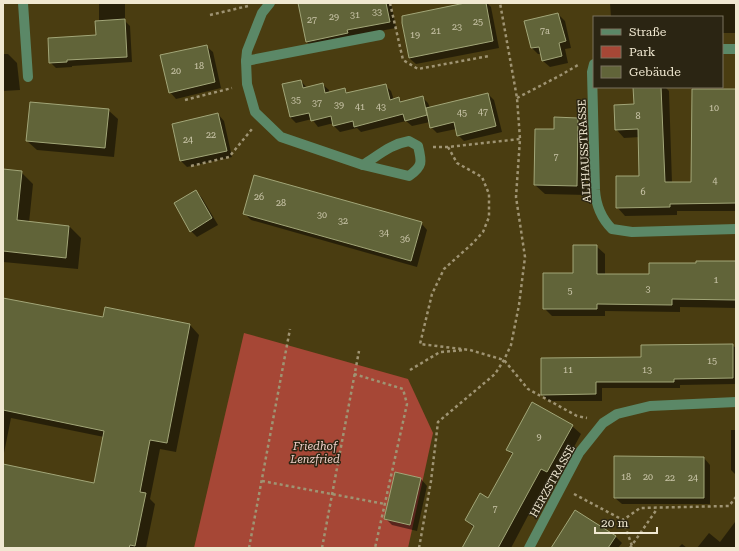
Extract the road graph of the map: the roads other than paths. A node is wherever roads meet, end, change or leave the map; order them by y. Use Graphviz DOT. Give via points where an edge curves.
graph roads {
  1 [pos="23,3"];
  2 [pos="270,3"];
  3 [pos="380,34"];
  4 [pos="723,49"];
  5 [pos="736,49"];
  6 [pos="246,62"];
  7 [pos="593,68"];
  8 [pos="28,77"];
  9 [pos="364,165"];
  10 [pos="736,229"];
  11 [pos="736,402"];
  12 [pos="529,548"];
  1 -- 8 [label="street"];
  2 -- 6 [label="street" via="262,13 252,37"];
  3 -- 6 [label="street"];
  4 -- 5 [label="street"];
  6 -- 9 [label="street" via="246,84 255,112 281,138"];
  7 -- 10 [label="street, ALTHAUSSTRASSE" via="595,190 596,202 604,221 612,229 632,232"];
  9 -- 9 [label="street" via="409,176 418,170 421,160 418,146 409,141 399,143"];
  11 -- 12 [label="street, HERZSTRASSE" via="650,406 616,414 603,423 580,453"];
}
